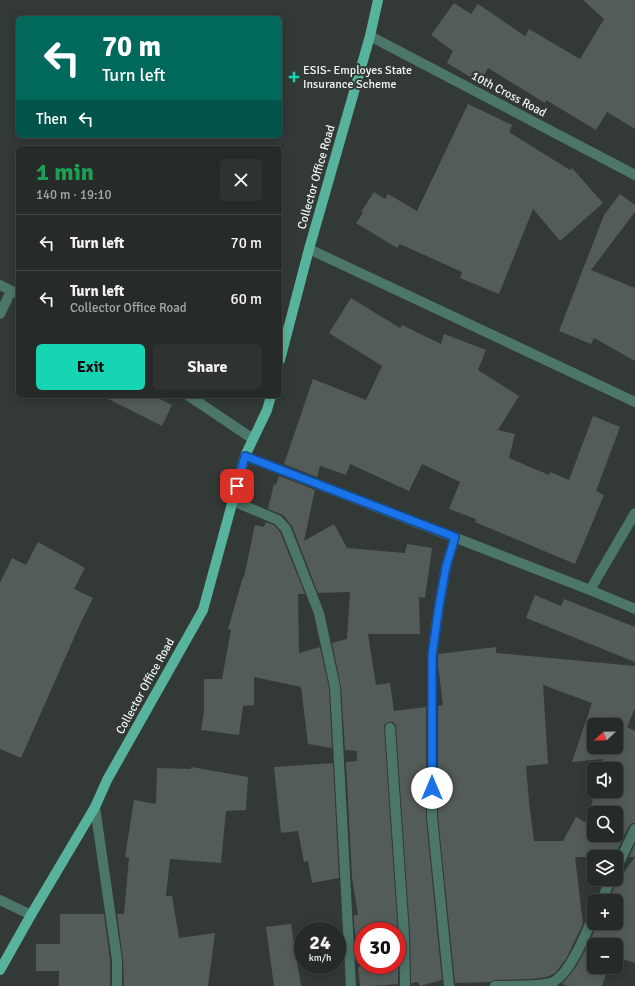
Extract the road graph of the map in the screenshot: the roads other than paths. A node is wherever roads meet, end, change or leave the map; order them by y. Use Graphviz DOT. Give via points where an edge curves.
graph roads {
  1 [pos="378,0"];
  2 [pos="370,36"];
  3 [pos="635,175"];
  4 [pos="310,249"];
  5 [pos="0,285"];
  6 [pos="14,292"];
  7 [pos="0,314"];
  8 [pos="282,353"];
  9 [pos="192,398"];
  10 [pos="270,398"];
  11 [pos="635,402"];
  12 [pos="253,439"];
  13 [pos="245,456"];
  14 [pos="233,500"];
  15 [pos="635,513"];
  16 [pos="455,537"];
  17 [pos="590,590"];
  18 [pos="635,609"];
  19 [pos="390,728"];
  20 [pos="95,807"];
  21 [pos="635,829"];
  22 [pos="623,854"];
  23 [pos="0,900"];
  24 [pos="31,915"];
  25 [pos="587,929"];
  26 [pos="0,970"];
  27 [pos="116,986"];
  28 [pos="351,986"];
  29 [pos="405,986"];
  30 [pos="449,986"];
  31 [pos="495,986"];
  1 -- 2 [label="main road, Collector Office Road"];
  2 -- 3 [label="street, 10th Cross Road"];
  2 -- 4 [label="main road, Collector Office Road"];
  4 -- 8 [label="main road, Collector Office Road"];
  4 -- 11 [label="street"];
  5 -- 6 [label="street"];
  6 -- 7 [label="street"];
  9 -- 12 [label="street"];
  10 -- 12 [label="main road, Collector Office Road"];
  12 -- 13 [label="main road, Collector Office Road"];
  13 -- 14 [label="main road, Collector Office Road"];
  13 -- 16 [label="street"];
  14 -- 20 [label="main road, Collector Office Road" via="203,610 107,780"];
  14 -- 28 [label="street" via="278,520 286,528 319,613 334,687"];
  15 -- 17 [label="street"];
  16 -- 17 [label="street"];
  16 -- 30 [label="street" via="446,567 432,656 432,817"];
  17 -- 18 [label="street"];
  19 -- 29 [label="street" via="404,934"];
  20 -- 24 [label="main road, Collector Office Road"];
  20 -- 27 [label="street" via="117,960"];
  21 -- 22 [label="street"];
  23 -- 24 [label="street"];
  24 -- 26 [label="main road, Collector Office Road"];
  25 -- 31 [label="street" via="570,964 563,975 553,983"];
}
